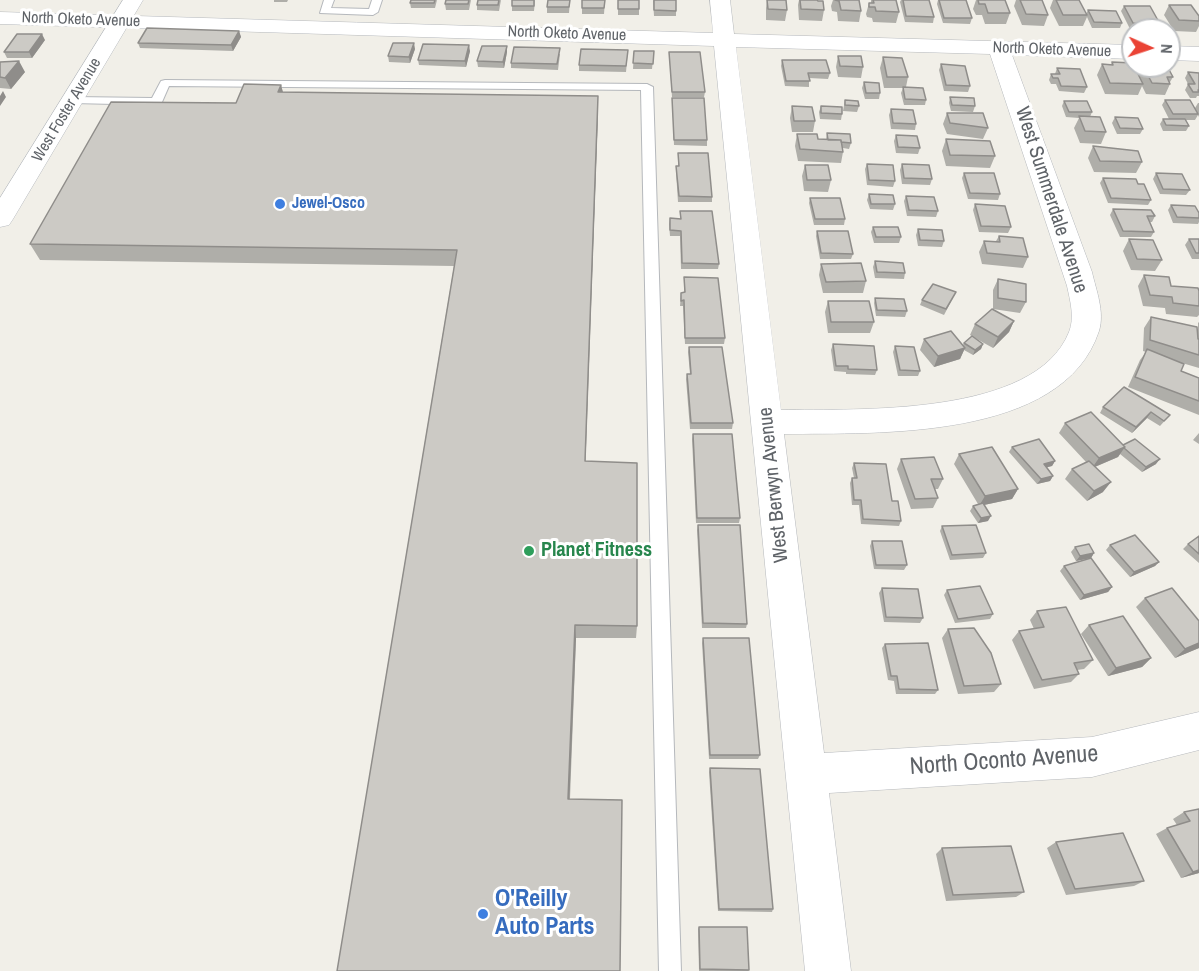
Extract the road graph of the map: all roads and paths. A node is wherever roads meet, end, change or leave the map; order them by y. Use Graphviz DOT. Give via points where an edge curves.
graph roads {
  1 [pos="133,0"];
  2 [pos="329,0"];
  3 [pos="377,0"];
  4 [pos="720,0"];
  5 [pos="0,18"];
  6 [pos="120,21"];
  7 [pos="725,39"];
  8 [pos="999,48"];
  9 [pos="1121,52"];
  10 [pos="1181,53"];
  11 [pos="1199,54"];
  12 [pos="73,100"];
  13 [pos="0,219"];
  14 [pos="767,422"];
  15 [pos="1199,731"];
  16 [pos="807,774"];
  17 [pos="670,971"];
  18 [pos="828,971"];
  1 -- 6 [label="street, West Foster Avenue"];
  2 -- 3 [label="lane" via="324,11 373,12"];
  4 -- 7 [label="street, West Berwyn Avenue"];
  5 -- 6 [label="street, North Oketo Avenue"];
  6 -- 7 [label="street, North Oketo Avenue"];
  6 -- 12 [label="street, West Foster Avenue"];
  7 -- 8 [label="street, North Oketo Avenue"];
  7 -- 14 [label="street, West Berwyn Avenue"];
  8 -- 9 [label="street, North Oketo Avenue"];
  8 -- 14 [label="street, West Summerdale Avenue" via="1078,272 1085,304 1084,330 1073,354 1054,374 1029,391 999,403 947,414"];
  10 -- 11 [label="street"];
  12 -- 13 [label="street, West Foster Avenue"];
  12 -- 17 [label="lane" via="156,102 165,83 647,87"];
  14 -- 16 [label="street, West Berwyn Avenue"];
  15 -- 16 [label="street, North Oconto Avenue" via="1092,757"];
  16 -- 18 [label="street, West Berwyn Avenue"];
}
